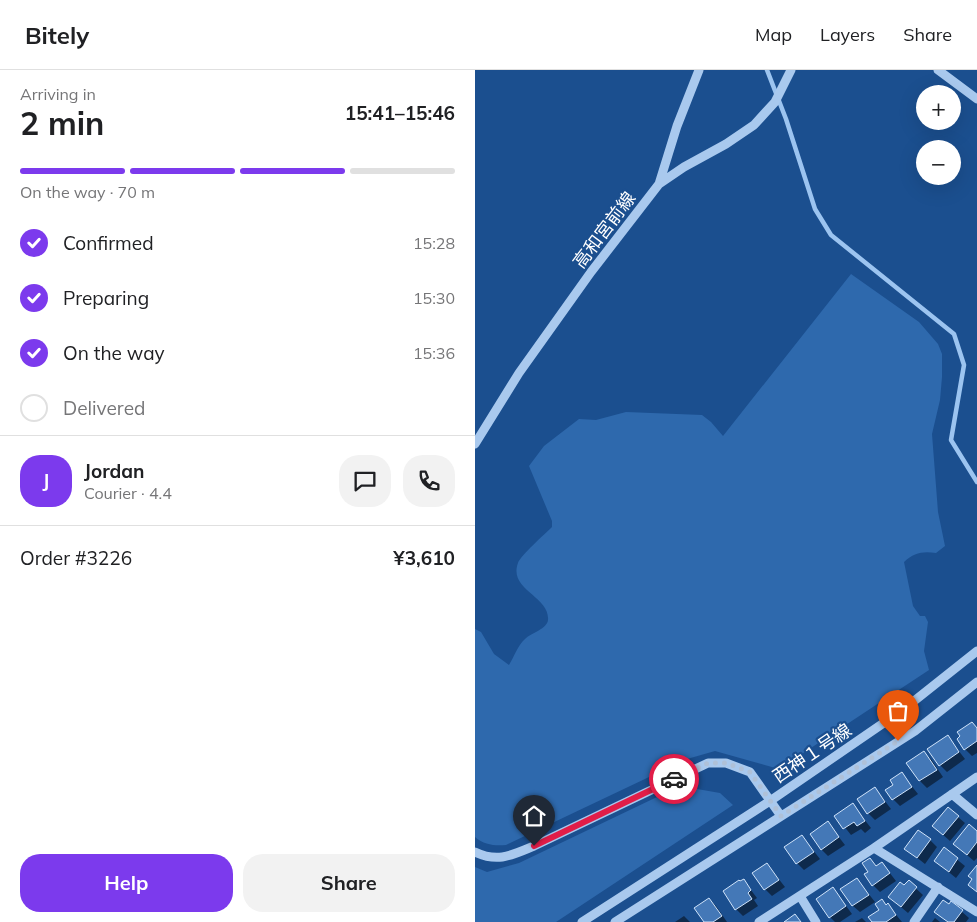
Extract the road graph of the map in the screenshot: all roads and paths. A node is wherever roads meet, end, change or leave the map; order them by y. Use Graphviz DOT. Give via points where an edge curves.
graph roads {
  1 [pos="699,70"];
  2 [pos="791,70"];
  3 [pos="939,70"];
  4 [pos="977,99"];
  5 [pos="659,184"];
  6 [pos="475,444"];
  7 [pos="977,651"];
  8 [pos="977,682"];
  9 [pos="977,776"];
  10 [pos="952,794"];
  11 [pos="770,801"];
  12 [pos="977,815"];
  13 [pos="781,816"];
  14 [pos="873,848"];
  15 [pos="475,852"];
  16 [pos="938,887"];
  17 [pos="800,896"];
  18 [pos="977,912"];
  19 [pos="582,922"];
  20 [pos="615,922"];
  21 [pos="759,922"];
  22 [pos="816,922"];
  23 [pos="914,922"];
  1 -- 5 [label="street"];
  2 -- 5 [label="street, 高和宮前線" via="775,102 754,125"];
  3 -- 4 [label="street"];
  5 -- 6 [label="street, 高和宮前線" via="519,372"];
  7 -- 11 [label="street, 西神１号線" via="904,709"];
  8 -- 13 [label="street, 西神１号線" via="915,731"];
  9 -- 10 [label="street"];
  10 -- 12 [label="street"];
  10 -- 14 [label="street"];
  11 -- 13 [label="street"];
  11 -- 15 [label="street" via="750,772 726,763 708,763 509,856 487,858"];
  11 -- 19 [label="street, 西神１号線"];
  13 -- 20 [label="street, 西神１号線"];
  14 -- 16 [label="street"];
  14 -- 17 [label="street"];
  16 -- 18 [label="street"];
  16 -- 23 [label="street"];
  17 -- 21 [label="street"];
  17 -- 22 [label="street"];
}
